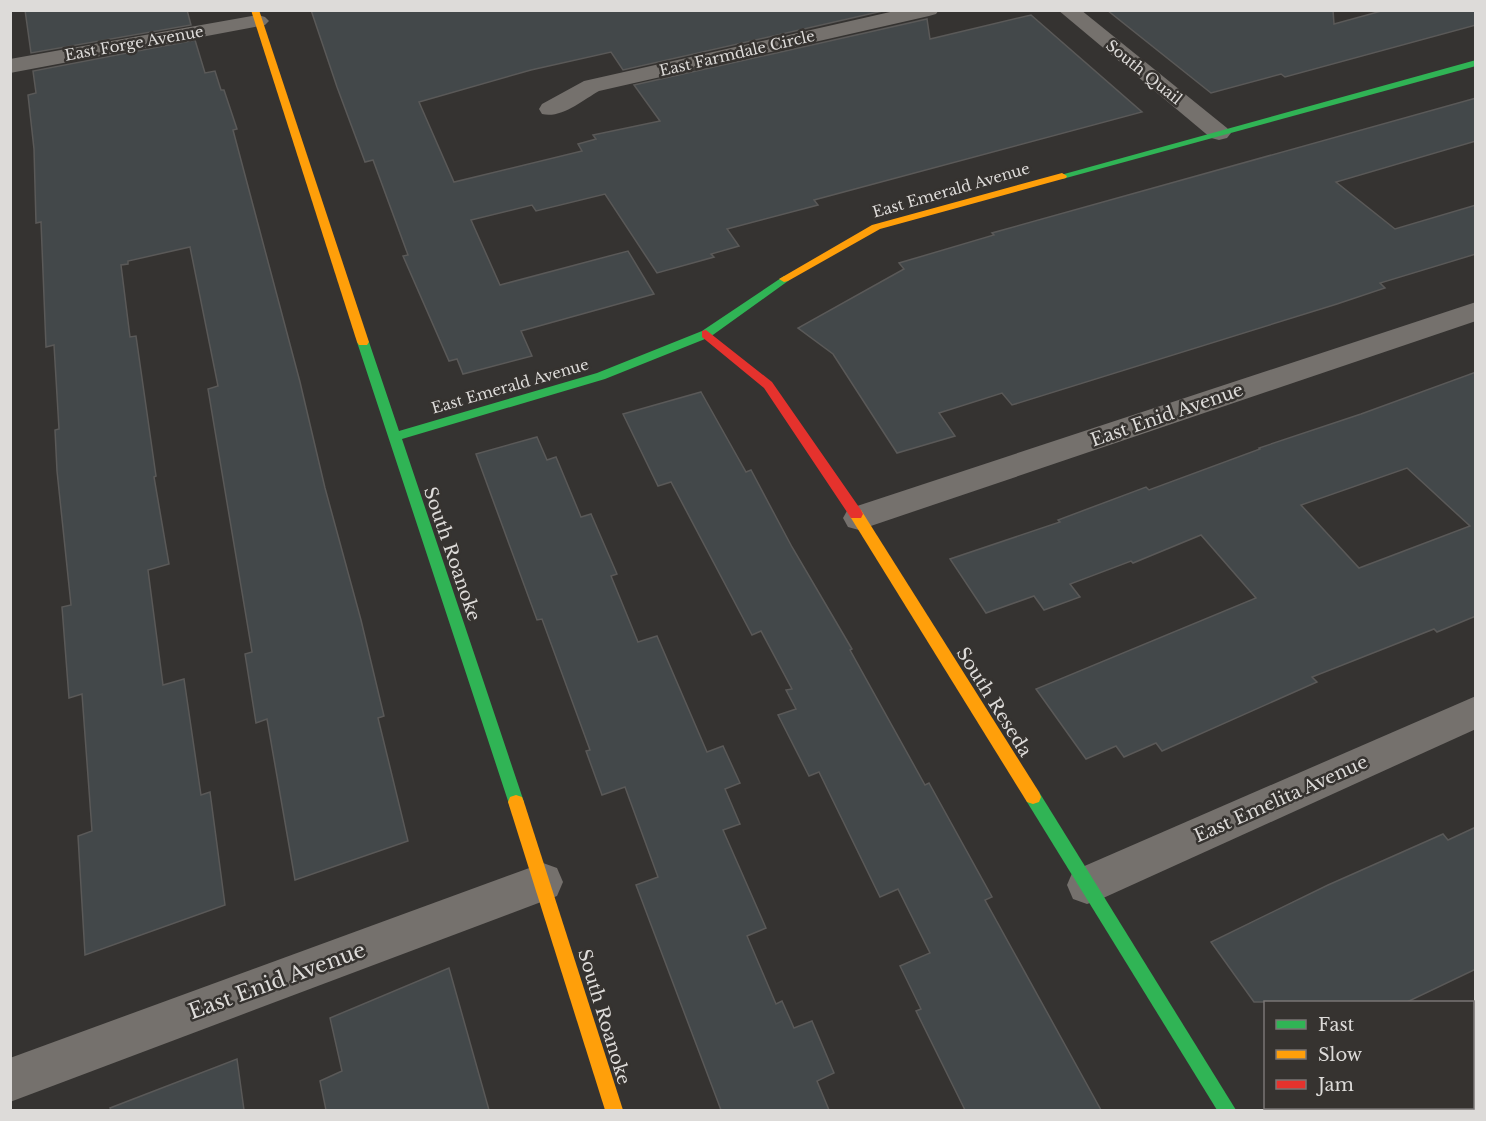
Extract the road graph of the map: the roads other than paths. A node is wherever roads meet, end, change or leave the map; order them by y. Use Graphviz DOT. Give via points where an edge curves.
graph roads {
  1 [pos="930,10"];
  2 [pos="1068,10"];
  3 [pos="256,16"];
  4 [pos="1476,63"];
  5 [pos="10,66"];
  6 [pos="550,109"];
  7 [pos="1219,133"];
  8 [pos="1476,311"];
  9 [pos="706,334"];
  10 [pos="394,436"];
  11 [pos="859,518"];
  12 [pos="1476,712"];
  13 [pos="543,882"];
  14 [pos="1087,885"];
  15 [pos="10,1080"];
  16 [pos="614,1110"];
  17 [pos="1227,1110"];
  1 -- 6 [label="street, East Farmdale Circle" via="592,86"];
  2 -- 7 [label="street, South Quail"];
  3 -- 5 [label="street, East Forge Avenue"];
  3 -- 10 [label="street, South Roanoke"];
  4 -- 7 [label="street, East Emerald Avenue"];
  7 -- 9 [label="street, East Emerald Avenue" via="876,227 789,276"];
  8 -- 11 [label="street, East Enid Avenue"];
  9 -- 10 [label="street, East Emerald Avenue" via="601,376"];
  9 -- 11 [label="street, South Reseda" via="768,385"];
  10 -- 13 [label="street, South Roanoke"];
  11 -- 14 [label="street, South Reseda"];
  12 -- 14 [label="street, East Emelita Avenue"];
  13 -- 15 [label="street, East Enid Avenue"];
  13 -- 16 [label="street, South Roanoke"];
  14 -- 17 [label="street, South Reseda"];
}
